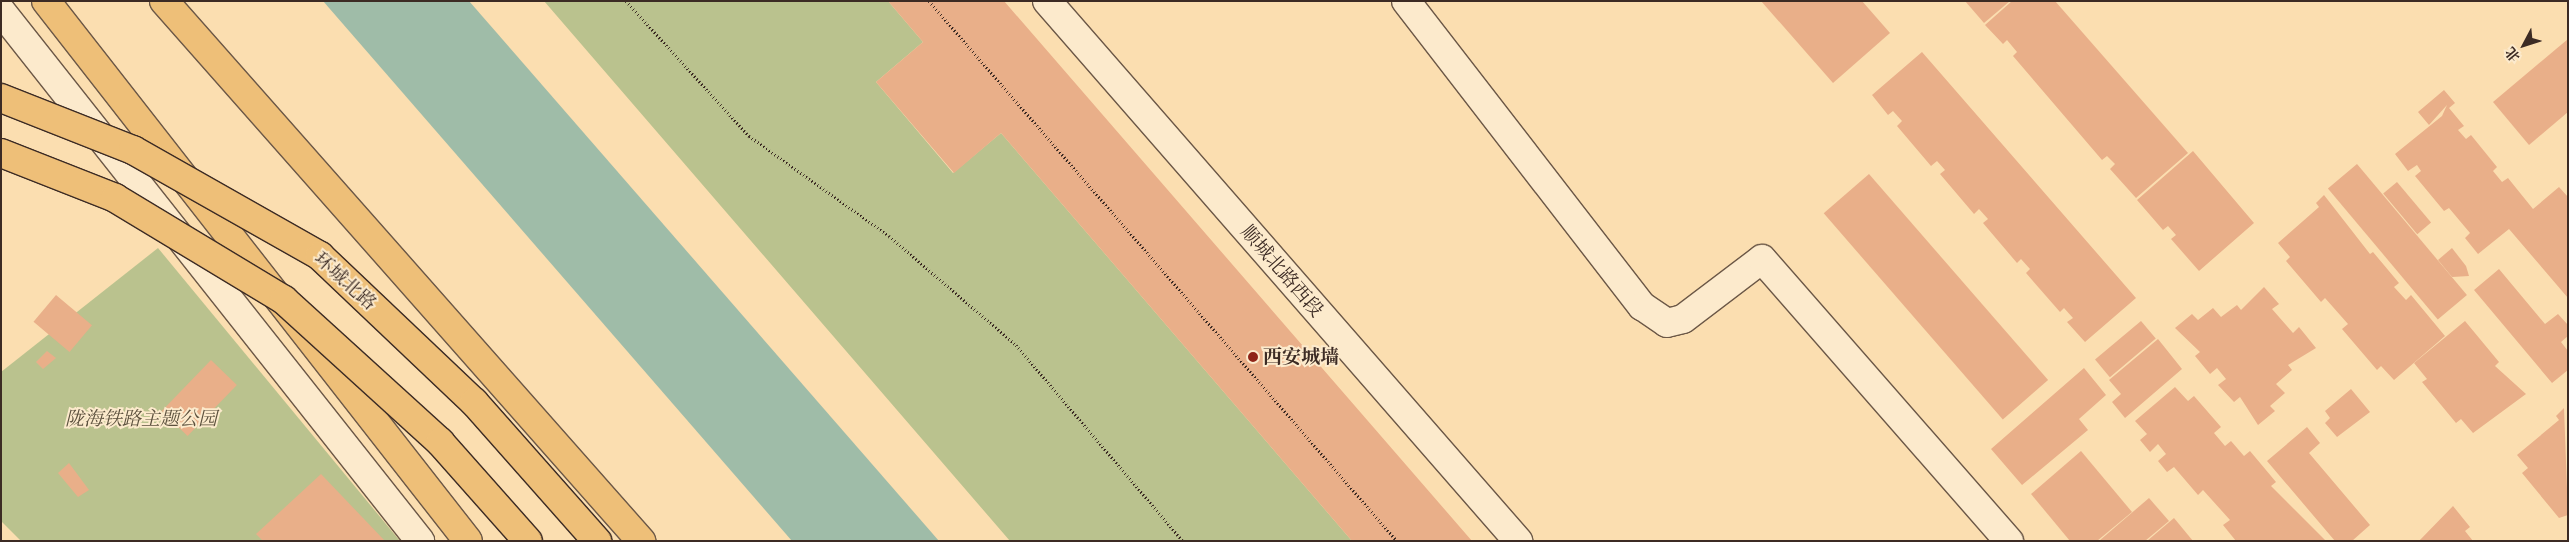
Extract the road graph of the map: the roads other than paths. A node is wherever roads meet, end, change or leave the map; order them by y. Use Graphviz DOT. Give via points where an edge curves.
graph roads {
  1 [pos="46,1"];
  2 [pos="164,1"];
  3 [pos="1047,1"];
  4 [pos="1406,1"];
  5 [pos="1,10"];
  6 [pos="1,98"];
  7 [pos="1,153"];
  8 [pos="420,541"];
  9 [pos="468,541"];
  10 [pos="528,541"];
  11 [pos="597,541"];
  12 [pos="641,541"];
  13 [pos="1518,541"];
  14 [pos="2009,541"];
  1 -- 9 [label="main road"];
  2 -- 12 [label="main road"];
  3 -- 13 [label="street, 顺城北路西段"];
  4 -- 14 [label="street" via="1642,306 1667,323 1683,319 1762,259"];
  5 -- 8 [label="street"];
  6 -- 11 [label="main road, 环城北路, bridge" via="132,150 320,256 474,402"];
  7 -- 10 [label="main road, bridge" via="115,198 284,300 440,442"];
}
